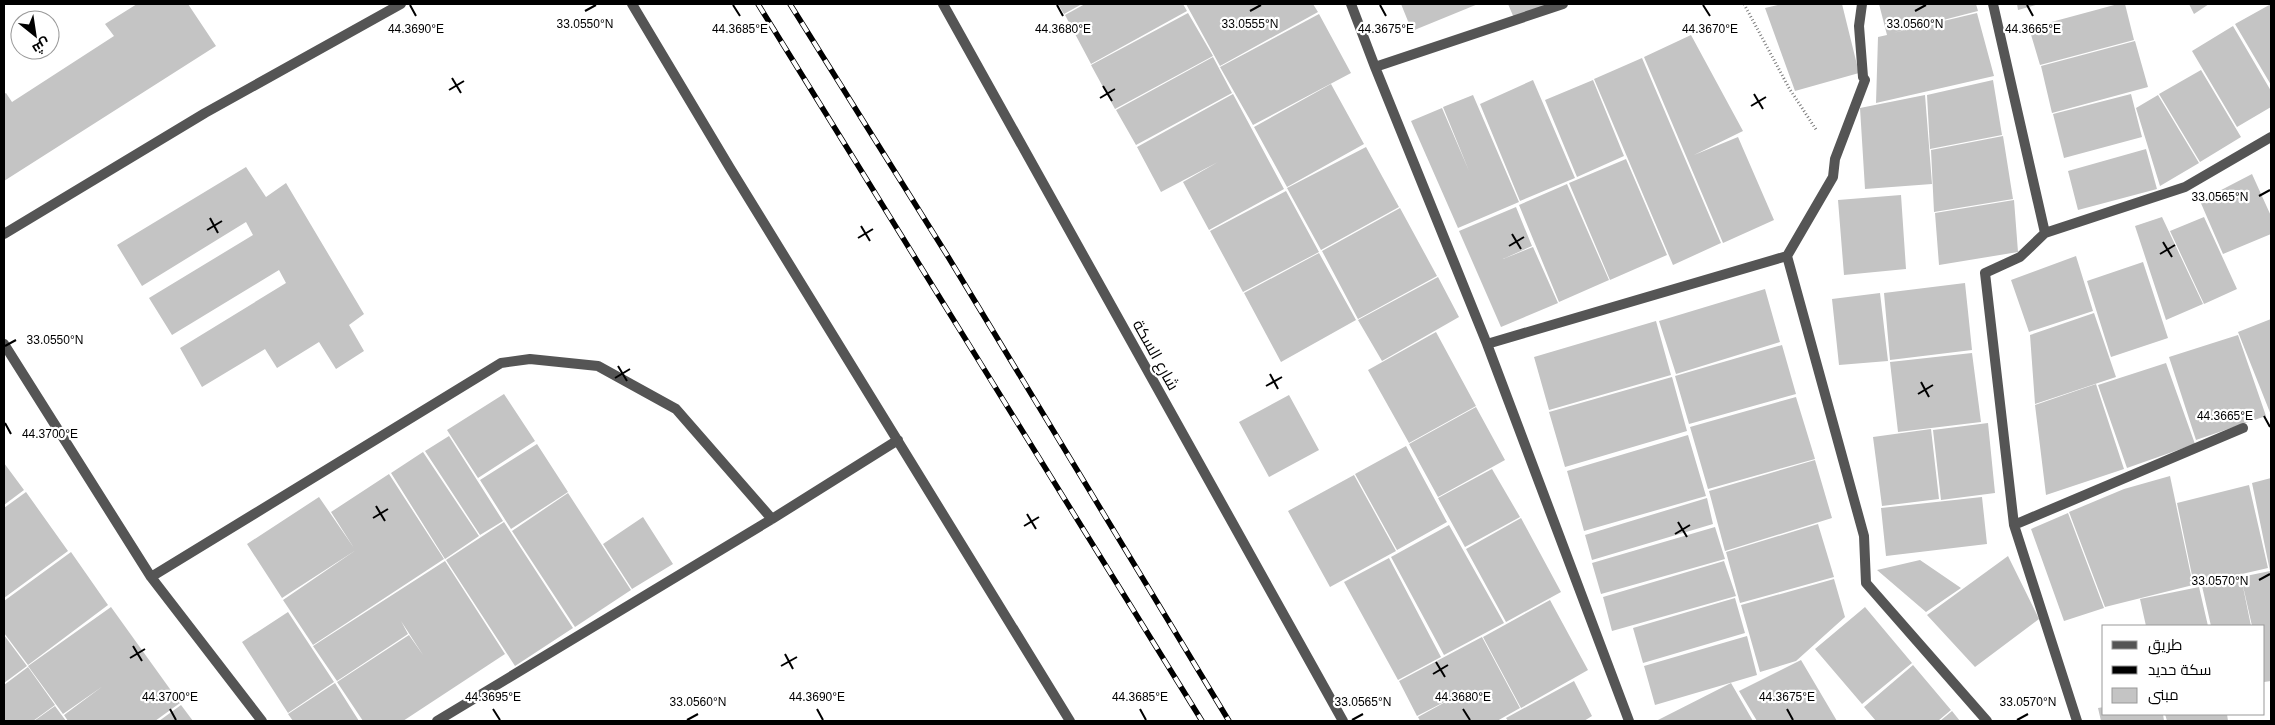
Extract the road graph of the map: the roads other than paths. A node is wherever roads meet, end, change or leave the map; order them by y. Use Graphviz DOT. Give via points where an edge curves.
graph roads {
  1 [pos="401,4"];
  2 [pos="632,4"];
  3 [pos="943,4"];
  4 [pos="1351,4"];
  5 [pos="1564,4"];
  6 [pos="1862,4"];
  7 [pos="1993,4"];
  8 [pos="1375,67"];
  9 [pos="2271,137"];
  10 [pos="2045,233"];
  11 [pos="4,234"];
  12 [pos="1787,256"];
  13 [pos="4,344"];
  14 [pos="1487,344"];
  15 [pos="2243,428"];
  16 [pos="898,440"];
  17 [pos="772,519"];
  18 [pos="2014,525"];
  19 [pos="151,577"];
  20 [pos="262,721"];
  21 [pos="437,721"];
  22 [pos="1070,721"];
  23 [pos="1343,721"];
  24 [pos="1629,721"];
  25 [pos="1988,721"];
  26 [pos="2077,721"];
  1 -- 11 [label="street" via="205,113"];
  2 -- 16 [label="street"];
  3 -- 23 [label="street, شارع السكة"];
  4 -- 8 [label="street"];
  5 -- 8 [label="street"];
  6 -- 12 [label="street" via="1859,26 1865,80 1835,159 1833,177"];
  7 -- 10 [label="street"];
  8 -- 14 [label="street"];
  9 -- 10 [label="street" via="2185,187"];
  10 -- 18 [label="street" via="2020,257 1985,273"];
  12 -- 14 [label="street"];
  12 -- 25 [label="street" via="1864,536 1866,583"];
  13 -- 19 [label="street"];
  14 -- 24 [label="street"];
  15 -- 18 [label="street"];
  16 -- 17 [label="street"];
  16 -- 22 [label="street"];
  17 -- 19 [label="street" via="676,408 598,366 530,359 501,363"];
  17 -- 21 [label="street"];
  18 -- 26 [label="street"];
  19 -- 20 [label="street"];
}
